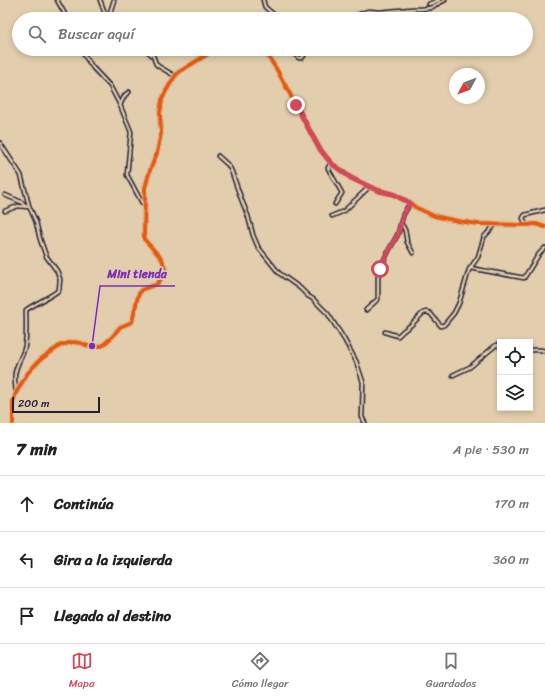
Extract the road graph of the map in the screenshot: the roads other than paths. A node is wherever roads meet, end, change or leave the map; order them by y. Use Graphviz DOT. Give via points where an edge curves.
graph roads {
  1 [pos="57,0"];
  2 [pos="100,0"];
  3 [pos="114,0"];
  4 [pos="262,0"];
  5 [pos="439,0"];
  6 [pos="445,0"];
  7 [pos="428,4"];
  8 [pos="63,12"];
  9 [pos="105,12"];
  10 [pos="110,12"];
  11 [pos="270,12"];
  12 [pos="365,12"];
  13 [pos="380,12"];
  14 [pos="380,12"];
  15 [pos="85,56"];
  16 [pos="153,56"];
  17 [pos="205,56"];
  18 [pos="268,56"];
  19 [pos="175,76"];
  20 [pos="129,92"];
  21 [pos="120,105"];
  22 [pos="0,143"];
  23 [pos="218,156"];
  24 [pos="331,163"];
  25 [pos="371,188"];
  26 [pos="5,195"];
  27 [pos="410,203"];
  28 [pos="335,204"];
  29 [pos="145,205"];
  30 [pos="28,207"];
  31 [pos="545,210"];
  32 [pos="5,211"];
  33 [pos="332,216"];
  34 [pos="401,222"];
  35 [pos="495,224"];
  36 [pos="526,225"];
  37 [pos="545,227"];
  38 [pos="545,248"];
  39 [pos="413,253"];
  40 [pos="470,268"];
  41 [pos="366,310"];
  42 [pos="385,332"];
  43 [pos="497,345"];
  44 [pos="533,350"];
  45 [pos="545,351"];
  46 [pos="454,375"];
  47 [pos="16,393"];
  48 [pos="13,423"];
  49 [pos="365,423"];
  1 -- 8 [label="street"];
  2 -- 9 [label="street"];
  3 -- 10 [label="street"];
  4 -- 11 [label="street"];
  5 -- 7 [label="street"];
  6 -- 13 [label="street" via="430,8"];
  12 -- 14 [label="street"];
  15 -- 21 [label="street" via="110,86"];
  16 -- 19 [label="street" via="158,66"];
  17 -- 19 [label="street"];
  18 -- 24 [label="street" via="319,148"];
  19 -- 29 [label="street" via="162,100 161,133 145,188"];
  20 -- 21 [label="street"];
  21 -- 29 [label="street" via="131,132 127,175"];
  22 -- 30 [label="street" via="21,175"];
  23 -- 49 [label="street" via="232,170 258,247 279,273 314,299 330,316 344,338 356,361 363,383 362,418"];
  24 -- 25 [label="street" via="351,178"];
  24 -- 28 [label="street" via="328,168 342,193"];
  25 -- 27 [label="street" via="393,194"];
  25 -- 33 [label="street" via="344,211"];
  26 -- 30 [label="street"];
  27 -- 34 [label="street"];
  27 -- 35 [label="street" via="434,216 458,222"];
  29 -- 47 [label="street" via="144,238 162,258 166,273 157,284 141,290 132,322 120,328 102,346 73,342 61,345 33,367"];
  30 -- 32 [label="street" via="18,206"];
  30 -- 47 [label="street" via="36,222 46,256 57,271 60,284 59,290 53,295 26,310 27,331 22,355 16,367"];
  31 -- 36 [label="street" via="526,214 523,218"];
  34 -- 39 [label="street"];
  34 -- 41 [label="street" via="398,234 380,269 378,299"];
  35 -- 36 [label="street"];
  35 -- 40 [label="street" via="484,237 478,257"];
  36 -- 37 [label="street" via="536,224"];
  38 -- 40 [label="street" via="524,278"];
  40 -- 42 [label="street" via="459,303 444,325 440,326 426,312 398,336"];
  43 -- 46 [label="street" via="470,367"];
  44 -- 45 [label="street"];
  47 -- 48 [label="street" via="13,402"];
}
